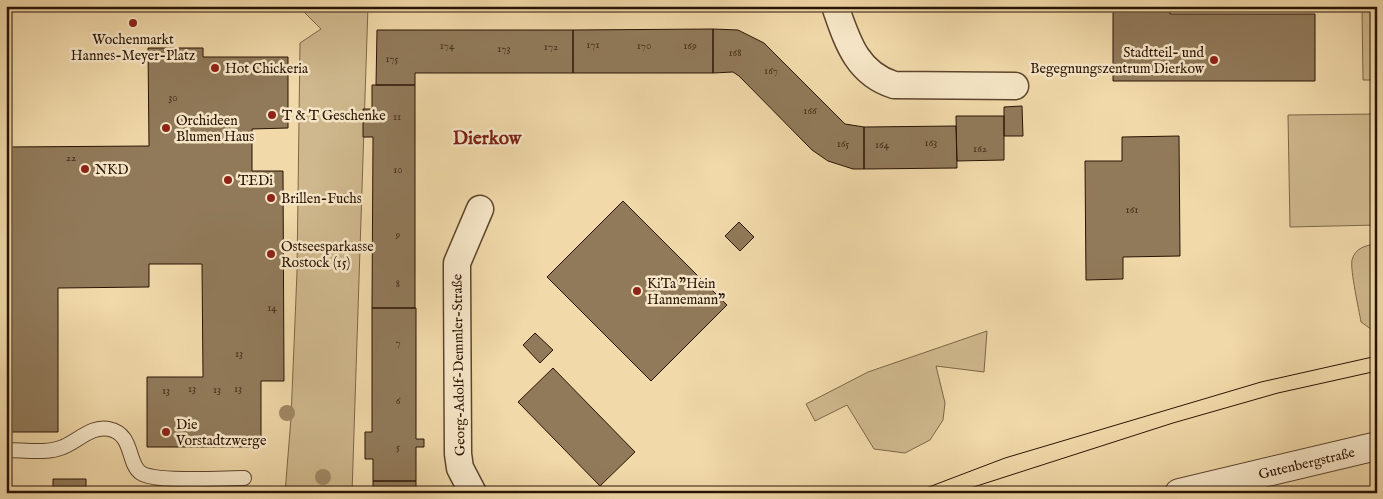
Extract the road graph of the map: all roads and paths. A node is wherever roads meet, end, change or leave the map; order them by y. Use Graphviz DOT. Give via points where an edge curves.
graph roads {
  1 [pos="835,6"];
  2 [pos="1015,86"];
  3 [pos="480,209"];
  4 [pos="1377,446"];
  5 [pos="6,450"];
  6 [pos="244,478"];
  7 [pos="473,493"];
  8 [pos="1179,493"];
  1 -- 2 [label="street" via="860,64 881,81 894,85"];
  3 -- 7 [label="street, Georg-Adolf-Demmler-Straße" via="457,263 458,454 460,468"];
  4 -- 8 [label="street, Gutenbergstraße"];
  5 -- 6 [label="lane" via="63,448 90,431 110,429 121,435 140,472 155,478"];
}
